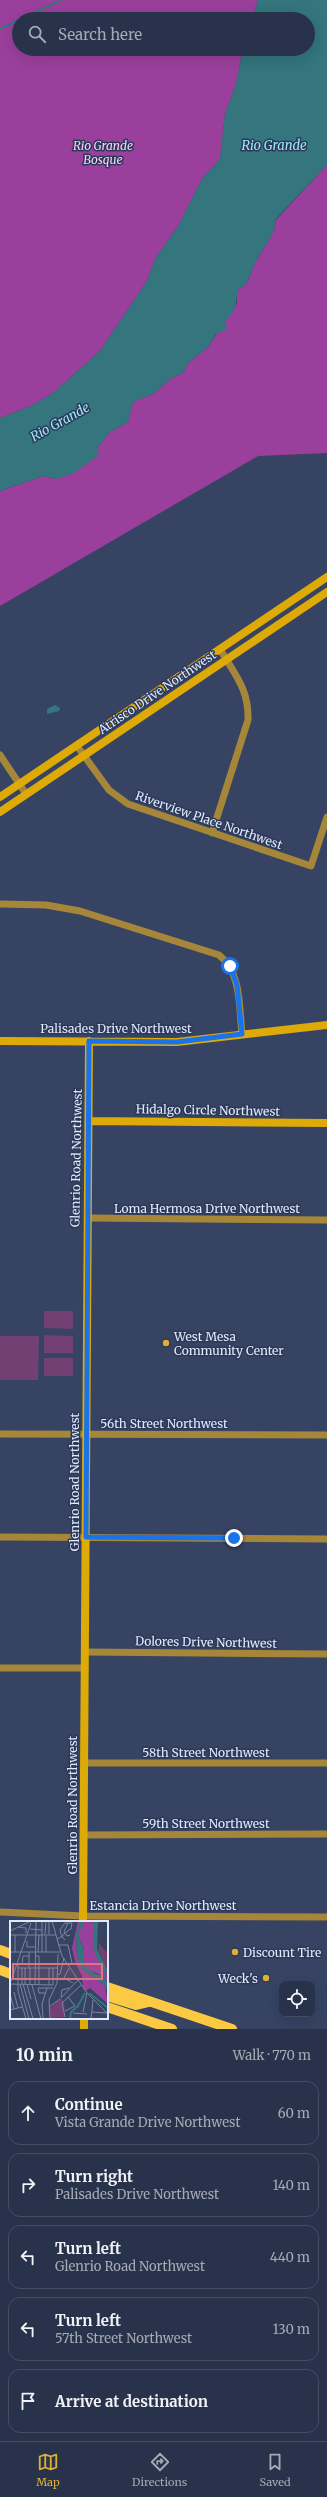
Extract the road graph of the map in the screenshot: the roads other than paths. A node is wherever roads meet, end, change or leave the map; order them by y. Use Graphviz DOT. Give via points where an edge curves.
graph roads {
  1 [pos="327,578"];
  2 [pos="327,592"];
  3 [pos="220,649"];
  4 [pos="226,660"];
  5 [pos="77,746"];
  6 [pos="0,755"];
  7 [pos="84,756"];
  8 [pos="20,784"];
  9 [pos="26,794"];
  10 [pos="0,797"];
  11 [pos="0,812"];
  12 [pos="327,816"];
  13 [pos="212,833"];
  14 [pos="0,904"];
  15 [pos="327,1025"];
  16 [pos="242,1034"];
  17 [pos="0,1040"];
  18 [pos="89,1041"];
  19 [pos="89,1121"];
  20 [pos="327,1124"];
  21 [pos="88,1218"];
  22 [pos="327,1220"];
  23 [pos="86,1433"];
  24 [pos="0,1434"];
  25 [pos="327,1435"];
  26 [pos="0,1537"];
  27 [pos="86,1537"];
  28 [pos="327,1539"];
  29 [pos="86,1652"];
  30 [pos="327,1654"];
  31 [pos="0,1668"];
  32 [pos="85,1668"];
  33 [pos="85,1763"];
  34 [pos="327,1763"];
  35 [pos="327,1834"];
  36 [pos="84,1835"];
  37 [pos="0,1912"];
  38 [pos="327,1917"];
  39 [pos="83,1919"];
  40 [pos="0,1950"];
  41 [pos="10,1954"];
  42 [pos="0,1970"];
  43 [pos="10,1974"];
  44 [pos="108,1987"];
  45 [pos="108,1996"];
  46 [pos="151,2002"];
  47 [pos="108,2007"];
  48 [pos="172,2029"];
  49 [pos="232,2029"];
  1 -- 3 [label="street, Atrisco Drive Northwest"];
  2 -- 4 [label="street, Atrisco Drive Northwest"];
  3 -- 4 [label="street"];
  3 -- 5 [label="street, Atrisco Drive Northwest"];
  4 -- 7 [label="street, Atrisco Drive Northwest"];
  4 -- 13 [label="street" via="244,689 248,704 248,720"];
  5 -- 7 [label="street, Riverview Place Northwest"];
  5 -- 8 [label="street, Atrisco Drive Northwest"];
  6 -- 8 [label="street"];
  7 -- 9 [label="street, Atrisco Drive Northwest"];
  7 -- 13 [label="street, Riverview Place Northwest" via="109,790 128,804"];
  8 -- 9 [label="street"];
  8 -- 10 [label="street, Atrisco Drive Northwest"];
  9 -- 11 [label="street, Atrisco Drive Northwest"];
  12 -- 13 [label="street, Riverview Place Northwest" via="311,866"];
  14 -- 16 [label="street" via="46,905 74,909 219,955 227,962 235,978"];
  15 -- 16 [label="street, Palisades Drive Northwest"];
  16 -- 18 [label="street, Palisades Drive Northwest" via="177,1042"];
  17 -- 18 [label="street, Palisades Drive Northwest"];
  18 -- 19 [label="street, Glenrio Road Northwest"];
  19 -- 20 [label="street, Hidalgo Circle Northwest"];
  19 -- 21 [label="street, Glenrio Road Northwest"];
  21 -- 22 [label="street, Loma Hermosa Drive Northwest"];
  21 -- 23 [label="street, Glenrio Road Northwest"];
  23 -- 24 [label="street, 56th Street Northwest"];
  23 -- 25 [label="street, 56th Street Northwest"];
  23 -- 27 [label="street, Glenrio Road Northwest"];
  26 -- 27 [label="street"];
  27 -- 28 [label="street"];
  27 -- 29 [label="street, Glenrio Road Northwest"];
  29 -- 30 [label="street, Dolores Drive Northwest"];
  29 -- 32 [label="street, Glenrio Road Northwest"];
  31 -- 32 [label="street"];
  32 -- 33 [label="street, Glenrio Road Northwest"];
  33 -- 34 [label="street, 58th Street Northwest"];
  33 -- 36 [label="street, Glenrio Road Northwest"];
  35 -- 36 [label="street, 59th Street Northwest"];
  36 -- 39 [label="street, Glenrio Road Northwest"];
  37 -- 39 [label="street, Estancia Drive Northwest"];
  38 -- 39 [label="street, Estancia Drive Northwest"];
  40 -- 41 [label="main road"];
  42 -- 43 [label="main road"];
  44 -- 46 [label="main road"];
  45 -- 46 [label="main road" via="136,2005"];
  46 -- 49 [label="main road"];
  47 -- 48 [label="main road"];
}
